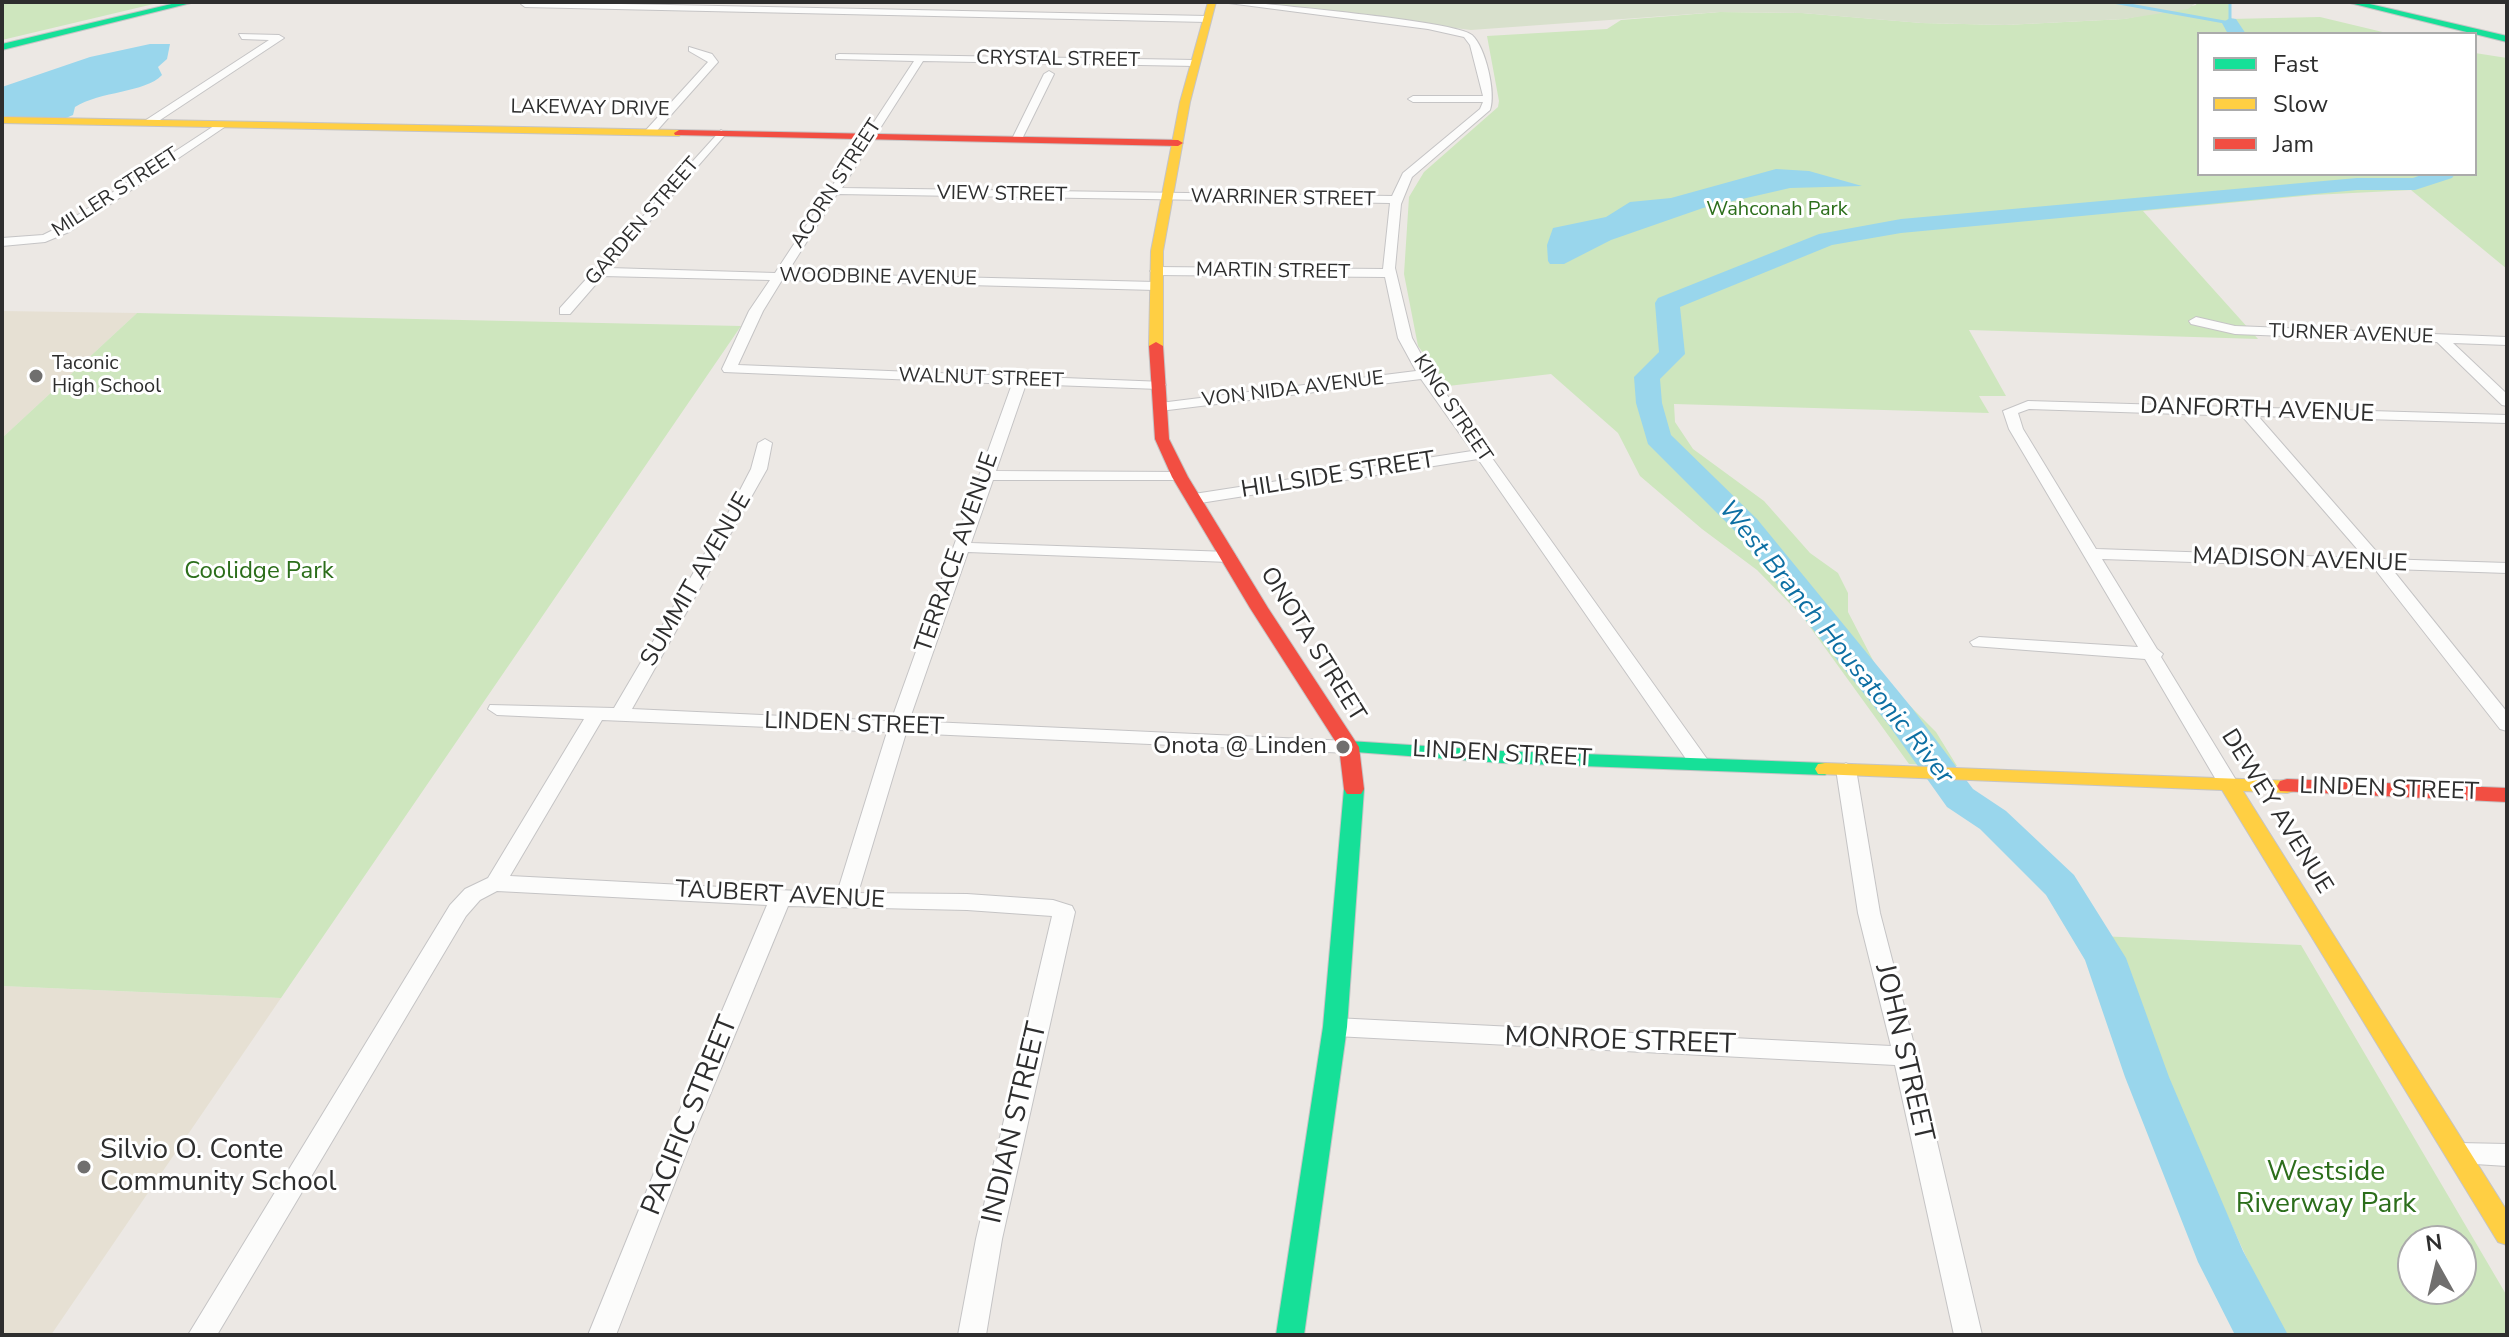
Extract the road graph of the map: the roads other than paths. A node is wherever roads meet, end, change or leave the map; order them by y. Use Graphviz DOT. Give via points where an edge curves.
graph roads {
  1 [pos="191,2"];
  2 [pos="1225,2"];
  3 [pos="2350,2"];
  4 [pos="525,4"];
  5 [pos="1210,11"];
  6 [pos="242,36"];
  7 [pos="2507,39"];
  8 [pos="2,47"];
  9 [pos="692,49"];
  10 [pos="839,57"];
  11 [pos="921,57"];
  12 [pos="1195,63"];
  13 [pos="1049,74"];
  14 [pos="1413,99"];
  15 [pos="1489,99"];
  16 [pos="2,120"];
  17 [pos="150,122"];
  18 [pos="224,124"];
  19 [pos="650,132"];
  20 [pos="721,133"];
  21 [pos="869,136"];
  22 [pos="1017,139"];
  23 [pos="1178,143"];
  24 [pos="835,191"];
  25 [pos="1168,198"];
  26 [pos="1397,200"];
  27 [pos="2,242"];
  28 [pos="601,272"];
  29 [pos="1390,273"];
  30 [pos="778,276"];
  31 [pos="1155,278"];
  32 [pos="565,311"];
  33 [pos="2196,321"];
  34 [pos="2440,338"];
  35 [pos="2507,341"];
  36 [pos="803,373"];
  37 [pos="1425,374"];
  38 [pos="1020,380"];
  39 [pos="1159,385"];
  40 [pos="2507,402"];
  41 [pos="1160,407"];
  42 [pos="2245,410"];
  43 [pos="2010,412"];
  44 [pos="2507,419"];
  45 [pos="765,443"];
  46 [pos="1483,454"];
  47 [pos="985,475"];
  48 [pos="1180,477"];
  49 [pos="1194,499"];
  50 [pos="960,547"];
  51 [pos="2093,554"];
  52 [pos="1229,557"];
  53 [pos="2378,563"];
  54 [pos="2507,568"];
  55 [pos="1979,642"];
  56 [pos="2154,654"];
  57 [pos="497,709"];
  58 [pos="597,713"];
  59 [pos="620,714"];
  60 [pos="2507,725"];
  61 [pos="898,727"];
  62 [pos="1349,747"];
  63 [pos="1700,764"];
  64 [pos="1846,769"];
  65 [pos="2229,785"];
  66 [pos="2507,795"];
  67 [pos="495,883"];
  68 [pos="781,898"];
  69 [pos="845,900"];
  70 [pos="1064,912"];
  71 [pos="1335,1027"];
  72 [pos="1905,1056"];
  73 [pos="2459,1153"];
  74 [pos="2507,1155"];
  75 [pos="2507,1234"];
  76 [pos="202,1335"];
  77 [pos="602,1335"];
  78 [pos="972,1335"];
  79 [pos="1290,1335"];
  80 [pos="1968,1335"];
  1 -- 8 [label="street"];
  2 -- 15 [label="street" via="1473,33"];
  3 -- 7 [label="street"];
  4 -- 5 [label="street"];
  5 -- 12 [label="street, ONOTA STREET"];
  6 -- 17 [label="street" via="279,38"];
  9 -- 19 [label="street" via="713,62"];
  10 -- 11 [label="street, CRYSTAL STREET"];
  11 -- 12 [label="street, CRYSTAL STREET"];
  11 -- 21 [label="street, ACORN STREET"];
  12 -- 23 [label="street, ONOTA STREET"];
  13 -- 22 [label="street"];
  14 -- 15 [label="street"];
  15 -- 26 [label="street, KING STREET" via="1485,110 1407,175"];
  16 -- 17 [label="street, LAKEWAY DRIVE"];
  17 -- 18 [label="street, LAKEWAY DRIVE"];
  18 -- 19 [label="street, LAKEWAY DRIVE"];
  18 -- 27 [label="street, MILLER STREET" via="65,229 45,238"];
  19 -- 20 [label="street, LAKEWAY DRIVE"];
  20 -- 21 [label="street, LAKEWAY DRIVE"];
  20 -- 28 [label="street, GARDEN STREET"];
  21 -- 22 [label="street, LAKEWAY DRIVE"];
  21 -- 24 [label="street, ACORN STREET"];
  22 -- 23 [label="street, LAKEWAY DRIVE"];
  23 -- 25 [label="street, ONOTA STREET"];
  24 -- 25 [label="street, VIEW STREET"];
  24 -- 30 [label="street, ACORN STREET"];
  25 -- 26 [label="street, WARRINER STREET"];
  25 -- 31 [label="street, ONOTA STREET"];
  26 -- 29 [label="street, KING STREET"];
  28 -- 30 [label="street, WOODBINE AVENUE"];
  28 -- 32 [label="street, GARDEN STREET"];
  29 -- 31 [label="street, MARTIN STREET"];
  29 -- 37 [label="street, KING STREET" via="1405,338"];
  30 -- 31 [label="street, WOODBINE AVENUE"];
  30 -- 36 [label="street, ACORN STREET" via="729,369"];
  31 -- 39 [label="street, ONOTA STREET"];
  33 -- 34 [label="street, TURNER AVENUE" via="2235,330"];
  34 -- 35 [label="street, TURNER AVENUE"];
  34 -- 40 [label="street"];
  36 -- 38 [label="street, WALNUT STREET"];
  37 -- 41 [label="street, VON NIDA AVENUE"];
  37 -- 46 [label="street, KING STREET"];
  38 -- 39 [label="street, WALNUT STREET"];
  38 -- 47 [label="street, TERRACE AVENUE"];
  39 -- 41 [label="street, ONOTA STREET"];
  41 -- 48 [label="street, ONOTA STREET" via="1162,439"];
  42 -- 43 [label="street, DANFORTH AVENUE" via="2028,405"];
  42 -- 44 [label="street, DANFORTH AVENUE"];
  42 -- 53 [label="street"];
  43 -- 51 [label="street, DEWEY AVENUE"];
  45 -- 59 [label="street, SUMMIT AVENUE" via="759,469 733,519"];
  46 -- 49 [label="street, HILLSIDE STREET"];
  46 -- 63 [label="street, KING STREET"];
  47 -- 48 [label="street"];
  47 -- 50 [label="street, TERRACE AVENUE"];
  48 -- 49 [label="street, ONOTA STREET"];
  49 -- 52 [label="street, ONOTA STREET"];
  50 -- 52 [label="street"];
  50 -- 61 [label="street, TERRACE AVENUE"];
  51 -- 53 [label="street, MADISON AVENUE"];
  51 -- 56 [label="street, DEWEY AVENUE"];
  52 -- 62 [label="street, ONOTA STREET"];
  53 -- 54 [label="street, MADISON AVENUE"];
  53 -- 60 [label="street"];
  55 -- 56 [label="street"];
  56 -- 65 [label="street, DEWEY AVENUE"];
  57 -- 58 [label="street, LINDEN STREET"];
  58 -- 59 [label="street, LINDEN STREET"];
  58 -- 67 [label="street"];
  59 -- 61 [label="street, LINDEN STREET"];
  61 -- 62 [label="street, LINDEN STREET"];
  61 -- 69 [label="street, TERRACE AVENUE"];
  62 -- 63 [label="street, LINDEN STREET"];
  62 -- 71 [label="street, ONOTA STREET" via="1355,781"];
  63 -- 64 [label="street, LINDEN STREET"];
  64 -- 65 [label="street, LINDEN STREET"];
  64 -- 72 [label="street, JOHN STREET" via="1869,913"];
  65 -- 66 [label="street, LINDEN STREET"];
  65 -- 73 [label="street, DEWEY AVENUE"];
  67 -- 68 [label="street, TAUBERT AVENUE"];
  67 -- 76 [label="street" via="475,890 458,908"];
  68 -- 69 [label="street, TAUBERT AVENUE"];
  68 -- 77 [label="street, PACIFIC STREET"];
  69 -- 70 [label="street, TAUBERT AVENUE" via="967,902"];
  70 -- 78 [label="street, INDIAN STREET"];
  71 -- 72 [label="street, MONROE STREET"];
  71 -- 79 [label="street, ONOTA STREET"];
  72 -- 80 [label="street, JOHN STREET"];
  73 -- 74 [label="street"];
  73 -- 75 [label="street, DEWEY AVENUE"];
}
